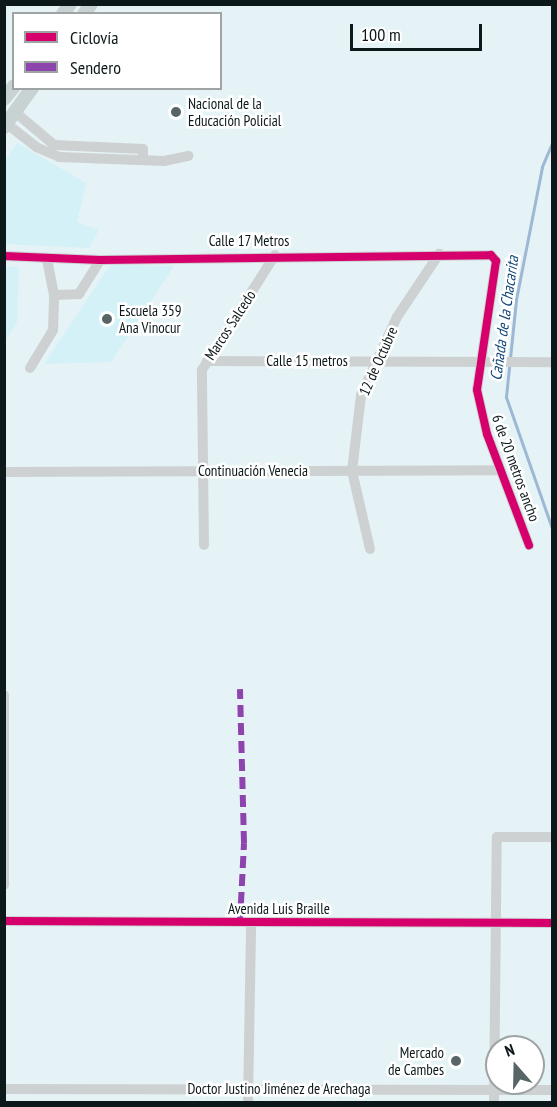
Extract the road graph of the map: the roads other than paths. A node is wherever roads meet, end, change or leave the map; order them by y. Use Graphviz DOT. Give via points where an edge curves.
graph roads {
  1 [pos="31,90"];
  2 [pos="9,121"];
  3 [pos="188,156"];
  4 [pos="439,254"];
  5 [pos="276,255"];
  6 [pos="4,256"];
  7 [pos="47,258"];
  8 [pos="494,258"];
  9 [pos="100,260"];
  10 [pos="54,296"];
  11 [pos="207,361"];
  12 [pos="374,361"];
  13 [pos="552,362"];
  14 [pos="479,363"];
  15 [pos="30,368"];
  16 [pos="501,470"];
  17 [pos="202,471"];
  18 [pos="352,471"];
  19 [pos="4,472"];
  20 [pos="204,545"];
  21 [pos="529,545"];
  22 [pos="370,549"];
  23 [pos="4,695"];
  24 [pos="552,837"];
  25 [pos="4,885"];
  26 [pos="4,921"];
  27 [pos="251,922"];
  28 [pos="494,923"];
  29 [pos="552,923"];
  30 [pos="494,1035"];
  31 [pos="249,1088"];
  32 [pos="4,1089"];
  33 [pos="485,1089"];
  34 [pos="248,1102"];
  1 -- 2 [label="main road"];
  2 -- 3 [label="street" via="36,147 59,157"];
  4 -- 5 [label="street, Calle 17 Metros"];
  4 -- 8 [label="street, Calle 17 Metros"];
  4 -- 12 [label="street, 12 de Octubre"];
  5 -- 9 [label="street, Calle 17 Metros"];
  5 -- 11 [label="street, Marcos Salcedo"];
  6 -- 7 [label="street, Calle 17 Metros"];
  7 -- 9 [label="street, Calle 17 Metros"];
  7 -- 10 [label="street"];
  8 -- 14 [label="street, 6 de 20 metros ancho"];
  9 -- 10 [label="street" via="79,294"];
  10 -- 15 [label="street" via="53,330"];
  11 -- 12 [label="street, Calle 15 metros"];
  11 -- 17 [label="street, Marcos Salcedo"];
  12 -- 14 [label="street, Calle 15 metros"];
  12 -- 18 [label="street, 12 de Octubre" via="357,416"];
  13 -- 14 [label="street, Calle 15 metros"];
  14 -- 16 [label="street, 6 de 20 metros ancho" via="480,408"];
  16 -- 18 [label="street, Continuación Venecia"];
  16 -- 21 [label="street, 6 de 20 metros ancho"];
  17 -- 18 [label="street, Continuación Venecia"];
  17 -- 19 [label="street, Continuación Venecia"];
  17 -- 20 [label="street, Marcos Salcedo"];
  18 -- 22 [label="street, 12 de Octubre"];
  23 -- 25 [label="street"];
  24 -- 28 [label="street" via="497,837"];
  26 -- 27 [label="street, Avenida Luis Braille"];
  27 -- 28 [label="street, Avenida Luis Braille"];
  27 -- 31 [label="street"];
  28 -- 29 [label="street, Avenida Luis Braille"];
  28 -- 30 [label="street"];
  31 -- 32 [label="street, Doctor Justino Jiménez de Arechaga"];
  31 -- 33 [label="street, Doctor Justino Jiménez de Arechaga"];
  31 -- 34 [label="street"];
}
